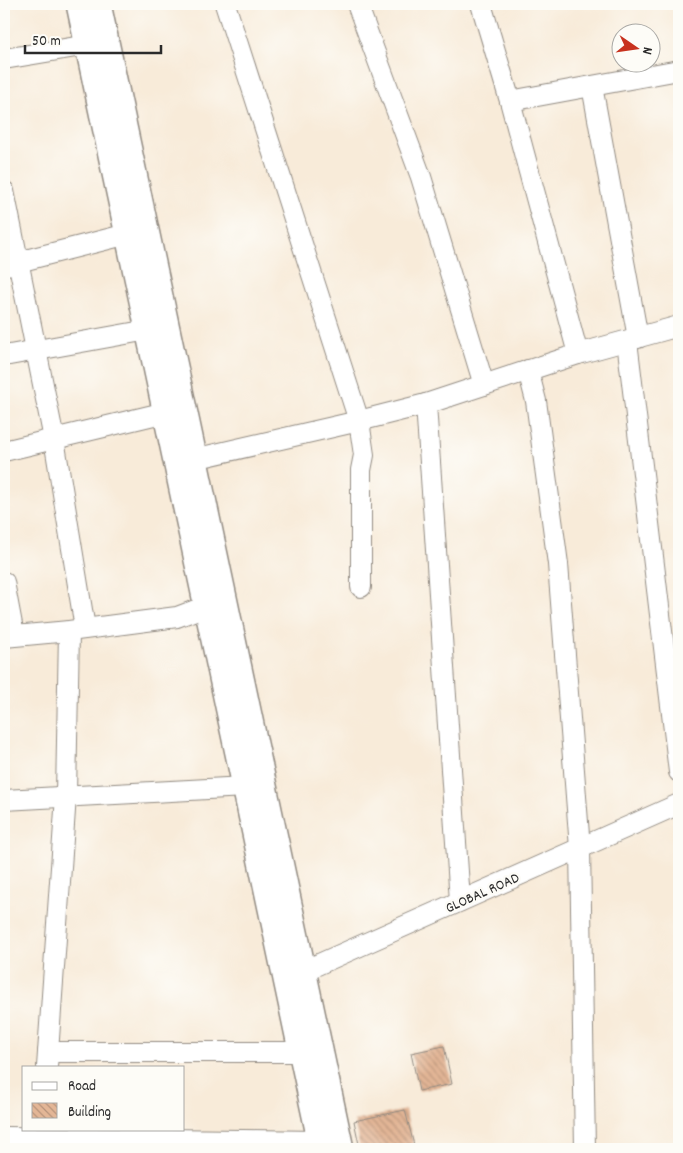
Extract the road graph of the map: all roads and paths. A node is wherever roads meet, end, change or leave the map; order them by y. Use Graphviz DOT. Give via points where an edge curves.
graph roads {
  1 [pos="79,4"];
  2 [pos="98,4"];
  3 [pos="225,4"];
  4 [pos="357,4"];
  5 [pos="481,4"];
  6 [pos="97,44"];
  7 [pos="4,59"];
  8 [pos="679,70"];
  9 [pos="592,86"];
  10 [pos="510,101"];
  11 [pos="4,191"];
  12 [pos="128,234"];
  13 [pos="10,264"];
  14 [pos="679,326"];
  15 [pos="148,330"];
  16 [pos="632,339"];
  17 [pos="36,352"];
  18 [pos="578,354"];
  19 [pos="4,356"];
  20 [pos="528,370"];
  21 [pos="484,385"];
  22 [pos="426,404"];
  23 [pos="166,412"];
  24 [pos="359,421"];
  25 [pos="54,439"];
  26 [pos="4,451"];
  27 [pos="185,461"];
  28 [pos="4,582"];
  29 [pos="361,587"];
  30 [pos="215,601"];
  31 [pos="77,630"];
  32 [pos="9,636"];
  33 [pos="679,772"];
  34 [pos="245,787"];
  35 [pos="66,796"];
  36 [pos="4,800"];
  37 [pos="679,804"];
  38 [pos="580,848"];
  39 [pos="460,902"];
  40 [pos="294,975"];
  41 [pos="301,1052"];
  42 [pos="48,1059"];
  43 [pos="43,1134"];
  44 [pos="4,1137"];
  45 [pos="327,1146"];
  46 [pos="585,1149"];
  1 -- 6 [label="street"];
  2 -- 6 [label="street"];
  3 -- 24 [label="street"];
  4 -- 21 [label="street" via="421,177"];
  5 -- 10 [label="street"];
  6 -- 7 [label="street"];
  6 -- 12 [label="street"];
  6 -- 27 [label="street"];
  8 -- 9 [label="street"];
  9 -- 10 [label="street"];
  9 -- 16 [label="street"];
  10 -- 18 [label="street"];
  11 -- 13 [label="street"];
  12 -- 13 [label="street"];
  12 -- 15 [label="street"];
  13 -- 17 [label="street"];
  14 -- 16 [label="street"];
  15 -- 17 [label="street"];
  15 -- 23 [label="street"];
  16 -- 18 [label="street"];
  16 -- 33 [label="street"];
  17 -- 19 [label="street"];
  17 -- 25 [label="street"];
  18 -- 20 [label="street"];
  20 -- 21 [label="street"];
  20 -- 38 [label="street" via="536,401 558,564"];
  21 -- 22 [label="street"];
  22 -- 24 [label="street"];
  22 -- 39 [label="street"];
  23 -- 25 [label="street"];
  23 -- 27 [label="street"];
  24 -- 27 [label="street"];
  24 -- 29 [label="street" via="364,455 361,476"];
  25 -- 26 [label="street"];
  25 -- 31 [label="street"];
  27 -- 30 [label="street"];
  28 -- 32 [label="street"];
  30 -- 31 [label="street" via="177,617"];
  30 -- 34 [label="street"];
  30 -- 40 [label="street"];
  31 -- 32 [label="street"];
  31 -- 35 [label="street"];
  34 -- 35 [label="street"];
  34 -- 40 [label="street"];
  35 -- 36 [label="street"];
  35 -- 42 [label="street"];
  37 -- 38 [label="street, GLOBAL ROAD"];
  38 -- 39 [label="street, GLOBAL ROAD"];
  38 -- 46 [label="street"];
  39 -- 40 [label="street, GLOBAL ROAD"];
  40 -- 41 [label="street"];
  40 -- 45 [label="street"];
  41 -- 42 [label="street"];
  41 -- 45 [label="street"];
  43 -- 44 [label="street"];
  43 -- 45 [label="street"];
}
